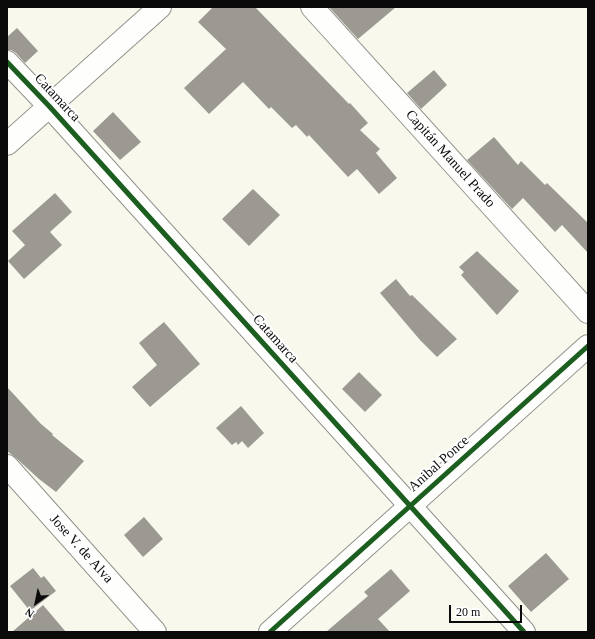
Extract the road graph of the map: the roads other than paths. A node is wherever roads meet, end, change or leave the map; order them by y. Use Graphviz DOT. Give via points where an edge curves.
graph roads {
  1 [pos="160,7"];
  2 [pos="312,7"];
  3 [pos="7,62"];
  4 [pos="49,106"];
  5 [pos="7,144"];
  6 [pos="588,312"];
  7 [pos="588,346"];
  8 [pos="7,466"];
  9 [pos="410,506"];
  10 [pos="155,632"];
  11 [pos="270,632"];
  12 [pos="524,632"];
  1 -- 4 [label="street"];
  2 -- 6 [label="street, Capitán Manuel Prado"];
  3 -- 4 [label="street, Catamarca"];
  4 -- 5 [label="street"];
  4 -- 9 [label="street, Catamarca"];
  7 -- 9 [label="street, Anibal Ponce"];
  8 -- 10 [label="street, Jose V. de Alva"];
  9 -- 11 [label="street, Anibal Ponce"];
  9 -- 12 [label="street, Catamarca"];
}
